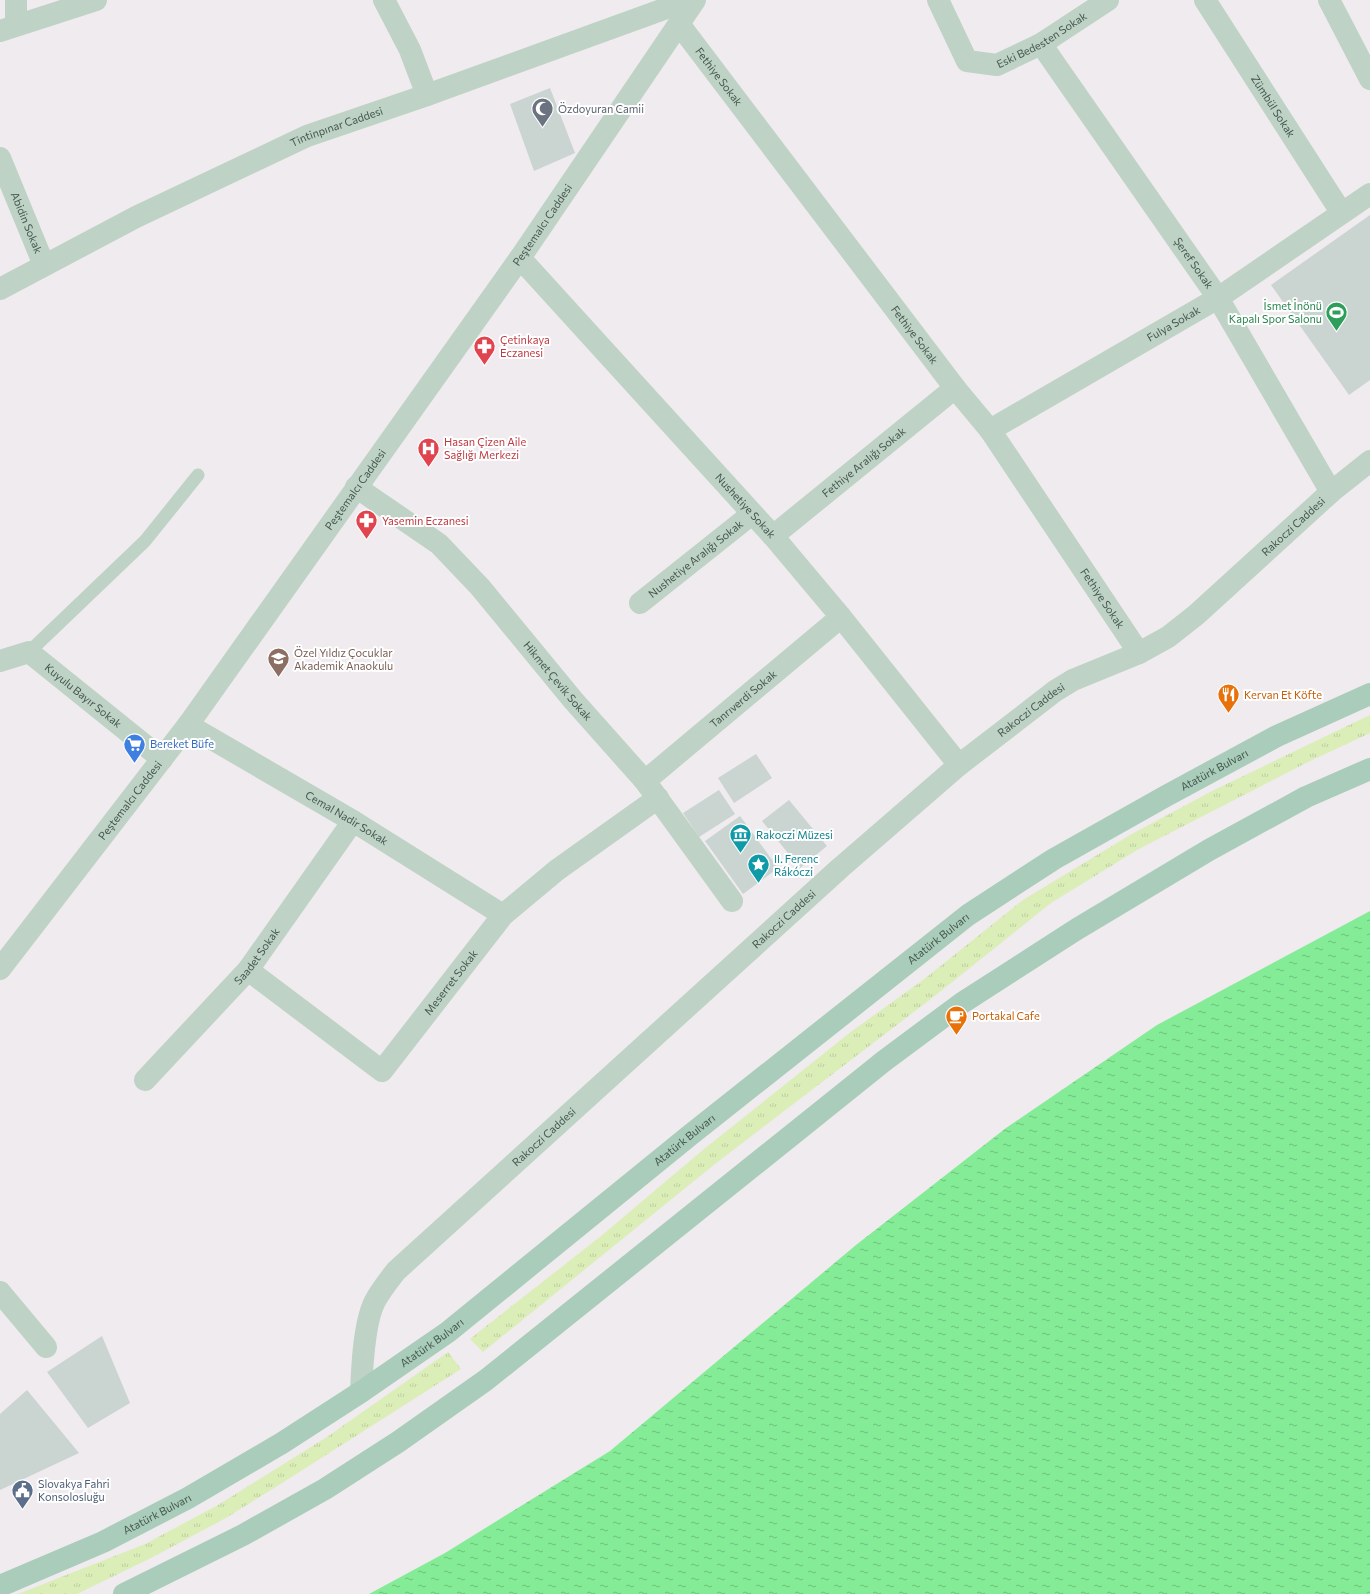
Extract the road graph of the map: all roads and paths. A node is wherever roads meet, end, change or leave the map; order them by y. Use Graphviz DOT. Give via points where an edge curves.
graph roads {
  1 [pos="16,0"];
  2 [pos="96,0"];
  3 [pos="384,0"];
  4 [pos="689,0"];
  5 [pos="695,0"];
  6 [pos="938,0"];
  7 [pos="1108,0"];
  8 [pos="1205,0"];
  9 [pos="1329,0"];
  10 [pos="679,24"];
  11 [pos="8,28"];
  12 [pos="1041,44"];
  13 [pos="1370,79"];
  14 [pos="427,95"];
  15 [pos="0,158"];
  16 [pos="1370,194"];
  17 [pos="1341,212"];
  18 [pos="520,258"];
  19 [pos="44,265"];
  20 [pos="0,289"];
  21 [pos="1218,298"];
  22 [pos="955,388"];
  23 [pos="990,430"];
  24 [pos="1370,461"];
  25 [pos="198,475"];
  26 [pos="356,487"];
  27 [pos="1331,492"];
  28 [pos="752,514"];
  29 [pos="773,536"];
  30 [pos="640,603"];
  31 [pos="841,617"];
  32 [pos="29,652"];
  33 [pos="1139,653"];
  34 [pos="0,661"];
  35 [pos="1370,694"];
  36 [pos="188,725"];
  37 [pos="162,759"];
  38 [pos="959,765"];
  39 [pos="1370,769"];
  40 [pos="651,789"];
  41 [pos="353,820"];
  42 [pos="732,901"];
  43 [pos="503,915"];
  44 [pos="0,969"];
  45 [pos="248,970"];
  46 [pos="145,1080"];
  47 [pos="0,1292"];
  48 [pos="46,1348"];
  49 [pos="361,1392"];
  50 [pos="0,1586"];
  51 [pos="124,1594"];
  1 -- 11 [label="street"];
  2 -- 11 [label="street"];
  3 -- 14 [label="street" via="410,50"];
  4 -- 14 [label="street, Tintinpınar Caddesi"];
  5 -- 10 [label="street, Peştemalcı Caddesi"];
  6 -- 12 [label="street, Eski Bedesten Sokak" via="967,61 997,65"];
  7 -- 12 [label="street, Eski Bedesten Sokak"];
  8 -- 17 [label="street, Zümbül Sokak"];
  9 -- 13 [label="street"];
  10 -- 18 [label="street, Peştemalcı Caddesi"];
  10 -- 22 [label="street, Fethiye Sokak"];
  12 -- 21 [label="street, Şeref Sokak"];
  14 -- 19 [label="street, Tintinpınar Caddesi" via="307,136 136,217"];
  15 -- 19 [label="street, Abidin Sokak"];
  16 -- 17 [label="street, Fulya Sokak"];
  17 -- 21 [label="street, Fulya Sokak"];
  18 -- 26 [label="street, Peştemalcı Caddesi"];
  18 -- 28 [label="street, Nushetiye Sokak"];
  19 -- 20 [label="street, Tintinpınar Caddesi"];
  21 -- 23 [label="street, Fulya Sokak"];
  21 -- 27 [label="street, Şeref Sokak"];
  22 -- 23 [label="street, Fethiye Sokak"];
  22 -- 29 [label="street, Fethiye Aralığı Sokak"];
  23 -- 33 [label="street, Fethiye Sokak"];
  24 -- 27 [label="street, Rakoczi Caddesi"];
  25 -- 32 [label="lane" via="145,541"];
  26 -- 36 [label="street, Peştemalcı Caddesi"];
  26 -- 40 [label="street, Hikmet Çevik Sokak" via="439,544 480,587 573,700"];
  27 -- 33 [label="street, Rakoczi Caddesi" via="1196,615 1168,637"];
  28 -- 29 [label="street, Nushetiye Sokak"];
  28 -- 30 [label="street, Nushetiye Aralığı Sokak"];
  29 -- 31 [label="street, Nushetiye Sokak"];
  31 -- 38 [label="street, Nushetiye Sokak"];
  31 -- 40 [label="street, Tanrıverdi Sokak"];
  32 -- 34 [label="street"];
  32 -- 37 [label="street, Kuyulu Bayır Sokak"];
  33 -- 38 [label="street, Rakoczi Caddesi" via="1073,680 1055,691"];
  35 -- 49 [label="main road, Atatürk Bulvarı" via="1277,736 1166,796 1054,859 968,916 689,1136 448,1332"];
  36 -- 37 [label="street, Peştemalcı Caddesi"];
  36 -- 41 [label="street, Cemal Nadir Sokak"];
  37 -- 44 [label="street, Peştemalcı Caddesi"];
  38 -- 49 [label="street, Rakoczi Caddesi" via="815,890 396,1271 374,1302 363,1353"];
  39 -- 51 [label="main road" via="1306,797 1209,850 1077,929 962,1003 878,1066 486,1380 398,1442 325,1489 243,1535"];
  40 -- 42 [label="street, Hikmet Çevik Sokak"];
  40 -- 43 [label="street, Meserret Sokak"];
  41 -- 43 [label="street, Cemal Nadir Sokak"];
  41 -- 45 [label="street, Saadet Sokak"];
  43 -- 45 [label="street, Meserret Sokak" via="382,1072"];
  45 -- 46 [label="street, Saadet Sokak"];
  47 -- 48 [label="street"];
  49 -- 50 [label="main road, Atatürk Bulvarı" via="282,1443 188,1498 103,1542"];
}
